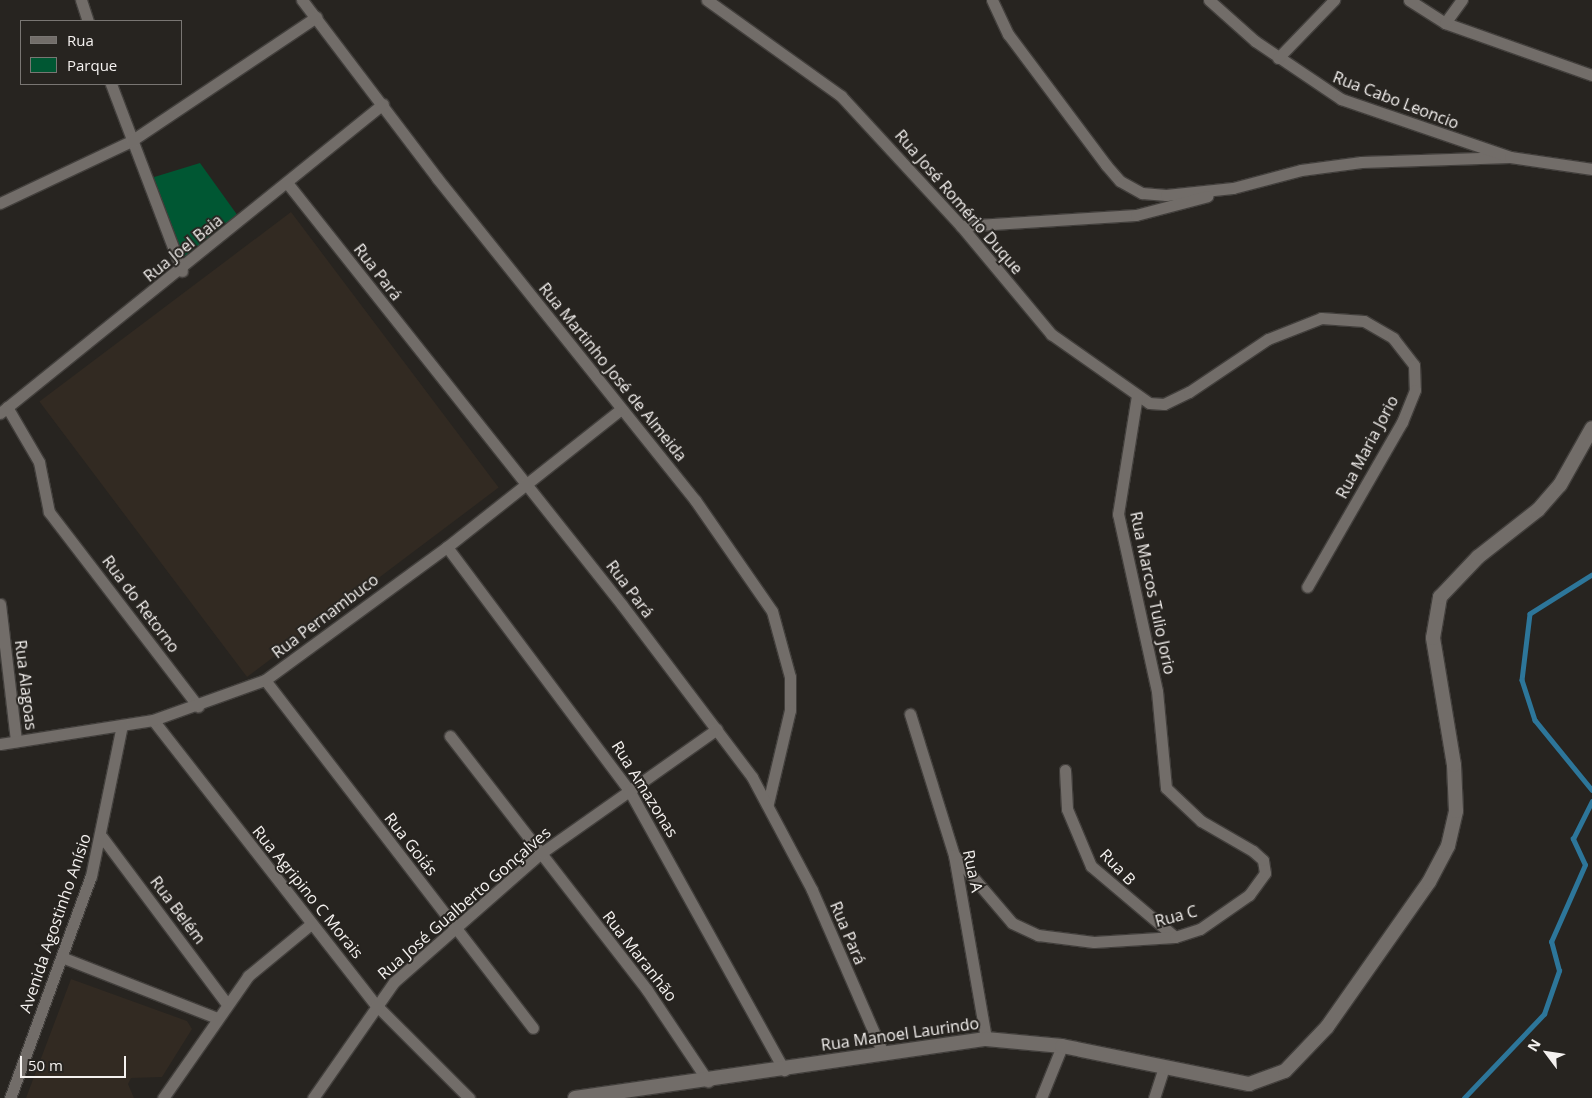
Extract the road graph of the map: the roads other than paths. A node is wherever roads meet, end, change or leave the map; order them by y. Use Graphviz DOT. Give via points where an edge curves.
graph roads {
  1 [pos="80,0"];
  2 [pos="302,0"];
  3 [pos="708,0"];
  4 [pos="992,0"];
  5 [pos="1209,0"];
  6 [pos="1334,0"];
  7 [pos="1408,0"];
  8 [pos="1462,0"];
  9 [pos="316,17"];
  10 [pos="88,20"];
  11 [pos="1445,23"];
  12 [pos="1278,58"];
  13 [pos="1592,75"];
  14 [pos="111,85"];
  15 [pos="383,104"];
  16 [pos="131,141"];
  17 [pos="1510,157"];
  18 [pos="1592,169"];
  19 [pos="288,184"];
  20 [pos="1233,188"];
  21 [pos="0,203"];
  22 [pos="961,226"];
  23 [pos="182,271"];
  24 [pos="1189,392"];
  25 [pos="1137,396"];
  26 [pos="621,409"];
  27 [pos="4,410"];
  28 [pos="1592,428"];
  29 [pos="525,486"];
  30 [pos="447,547"];
  31 [pos="1307,586"];
  32 [pos="0,604"];
  33 [pos="265,680"];
  34 [pos="198,706"];
  35 [pos="910,714"];
  36 [pos="153,720"];
  37 [pos="122,725"];
  38 [pos="717,729"];
  39 [pos="450,736"];
  40 [pos="16,741"];
  41 [pos="0,744"];
  42 [pos="1162,768"];
  43 [pos="1065,770"];
  44 [pos="630,792"];
  45 [pos="768,803"];
  46 [pos="102,836"];
  47 [pos="542,854"];
  48 [pos="954,855"];
  49 [pos="311,924"];
  50 [pos="455,929"];
  51 [pos="1175,937"];
  52 [pos="64,958"];
  53 [pos="227,1004"];
  54 [pos="376,1005"];
  55 [pos="217,1018"];
  56 [pos="533,1028"];
  57 [pos="986,1038"];
  58 [pos="1062,1046"];
  59 [pos="883,1053"];
  60 [pos="1164,1068"];
  61 [pos="784,1070"];
  62 [pos="708,1081"];
  63 [pos="10,1098"];
  64 [pos="163,1098"];
  65 [pos="313,1098"];
  66 [pos="469,1098"];
  67 [pos="575,1098"];
  68 [pos="1041,1098"];
  69 [pos="1154,1098"];
  1 -- 10 [label="street"];
  2 -- 9 [label="street, Rua Martinho José de Almeida"];
  3 -- 22 [label="street, Rua José Romério Duque" via="841,96"];
  4 -- 20 [label="street" via="1008,34 1120,181 1142,193 1166,195"];
  5 -- 12 [label="street, Rua Cabo Leoncio"];
  6 -- 12 [label="street"];
  7 -- 11 [label="street"];
  8 -- 11 [label="street"];
  9 -- 15 [label="street, Rua Martinho José de Almeida"];
  9 -- 16 [label="street"];
  11 -- 13 [label="street"];
  12 -- 17 [label="street, Rua Cabo Leoncio" via="1341,99"];
  14 -- 16 [label="street"];
  15 -- 19 [label="street, Rua Joel Baia"];
  15 -- 26 [label="street, Rua Martinho José de Almeida"];
  16 -- 21 [label="street"];
  16 -- 23 [label="street"];
  17 -- 18 [label="street"];
  17 -- 20 [label="street" via="1361,162 1301,170"];
  19 -- 23 [label="street, Rua Joel Baia"];
  19 -- 29 [label="street, Rua Pará"];
  20 -- 22 [label="street" via="1136,215"];
  22 -- 25 [label="street, Rua José Romério Duque" via="1051,334"];
  23 -- 27 [label="street, Rua Joel Baia"];
  24 -- 25 [label="street, Rua José Romério Duque" via="1156,404"];
  24 -- 31 [label="street, Rua Maria Jorio" via="1268,339 1321,318 1364,321 1393,338 1414,365 1415,390 1402,422"];
  25 -- 42 [label="street, Rua Marcos Tulio Jorio" via="1118,514 1157,692"];
  26 -- 29 [label="street, Rua Pernambuco"];
  26 -- 45 [label="street, Rua Martinho José de Almeida" via="695,500 772,611 790,677 790,710"];
  27 -- 34 [label="street, Rua do Retorno" via="39,462 48,509"];
  28 -- 60 [label="street, Rua Manoel Laurindo" via="1560,485 1538,510 1478,557 1440,597 1433,638 1454,765 1456,812 1448,846 1429,882 1327,1027 1285,1071 1249,1084"];
  29 -- 30 [label="street, Rua Pernambuco"];
  29 -- 38 [label="street, Rua Pará"];
  30 -- 33 [label="street, Rua Pernambuco"];
  30 -- 44 [label="street, Rua Amazonas"];
  32 -- 40 [label="street, Rua Alagoas"];
  33 -- 34 [label="street, Rua Pernambuco"];
  33 -- 50 [label="street, Rua Goiás"];
  34 -- 36 [label="street, Rua Pernambuco"];
  35 -- 48 [label="street, Rua A"];
  36 -- 37 [label="street, Rua Pernambuco"];
  36 -- 49 [label="street, Rua Agripino C Morais"];
  37 -- 40 [label="street, Rua Pernambuco"];
  37 -- 46 [label="street, Avenida Agostinho Anísio"];
  38 -- 44 [label="street, Rua José Gualberto Gonçalves"];
  38 -- 45 [label="street, Rua Pará"];
  39 -- 47 [label="street, Rua Maranhão"];
  40 -- 41 [label="street, Rua Pernambuco"];
  42 -- 51 [label="street, Rua C" via="1166,788 1180,805 1253,850 1263,860 1265,873 1249,895 1220,918"];
  43 -- 51 [label="street, Rua B" via="1066,809 1091,866"];
  44 -- 47 [label="street, Rua José Gualberto Gonçalves"];
  44 -- 61 [label="street, Rua Amazonas"];
  45 -- 59 [label="street, Rua Pará" via="812,890"];
  46 -- 52 [label="street, Avenida Agostinho Anísio"];
  46 -- 53 [label="street, Rua Belém"];
  47 -- 50 [label="street, Rua José Gualberto Gonçalves"];
  47 -- 62 [label="street, Rua Maranhão" via="648,990"];
  48 -- 51 [label="street, Rua C" via="1000,912 1026,932 1094,942"];
  48 -- 57 [label="street, Rua A"];
  49 -- 53 [label="street" via="266,956"];
  49 -- 54 [label="street, Rua Agripino C Morais"];
  50 -- 54 [label="street, Rua José Gualberto Gonçalves" via="394,982"];
  50 -- 56 [label="street, Rua Goiás"];
  52 -- 55 [label="street"];
  52 -- 63 [label="street, Avenida Agostinho Anísio"];
  53 -- 55 [label="street"];
  54 -- 65 [label="street, Rua José Gualberto Gonçalves"];
  54 -- 66 [label="street, Rua Agripino C Morais"];
  55 -- 64 [label="street"];
  57 -- 58 [label="street, Rua Manoel Laurindo"];
  57 -- 59 [label="street, Rua Manoel Laurindo"];
  58 -- 60 [label="street, Rua Manoel Laurindo"];
  58 -- 68 [label="street"];
  59 -- 61 [label="street, Rua Manoel Laurindo"];
  60 -- 69 [label="street"];
  61 -- 62 [label="street, Rua Manoel Laurindo"];
  62 -- 67 [label="street, Rua Manoel Laurindo"];
}
